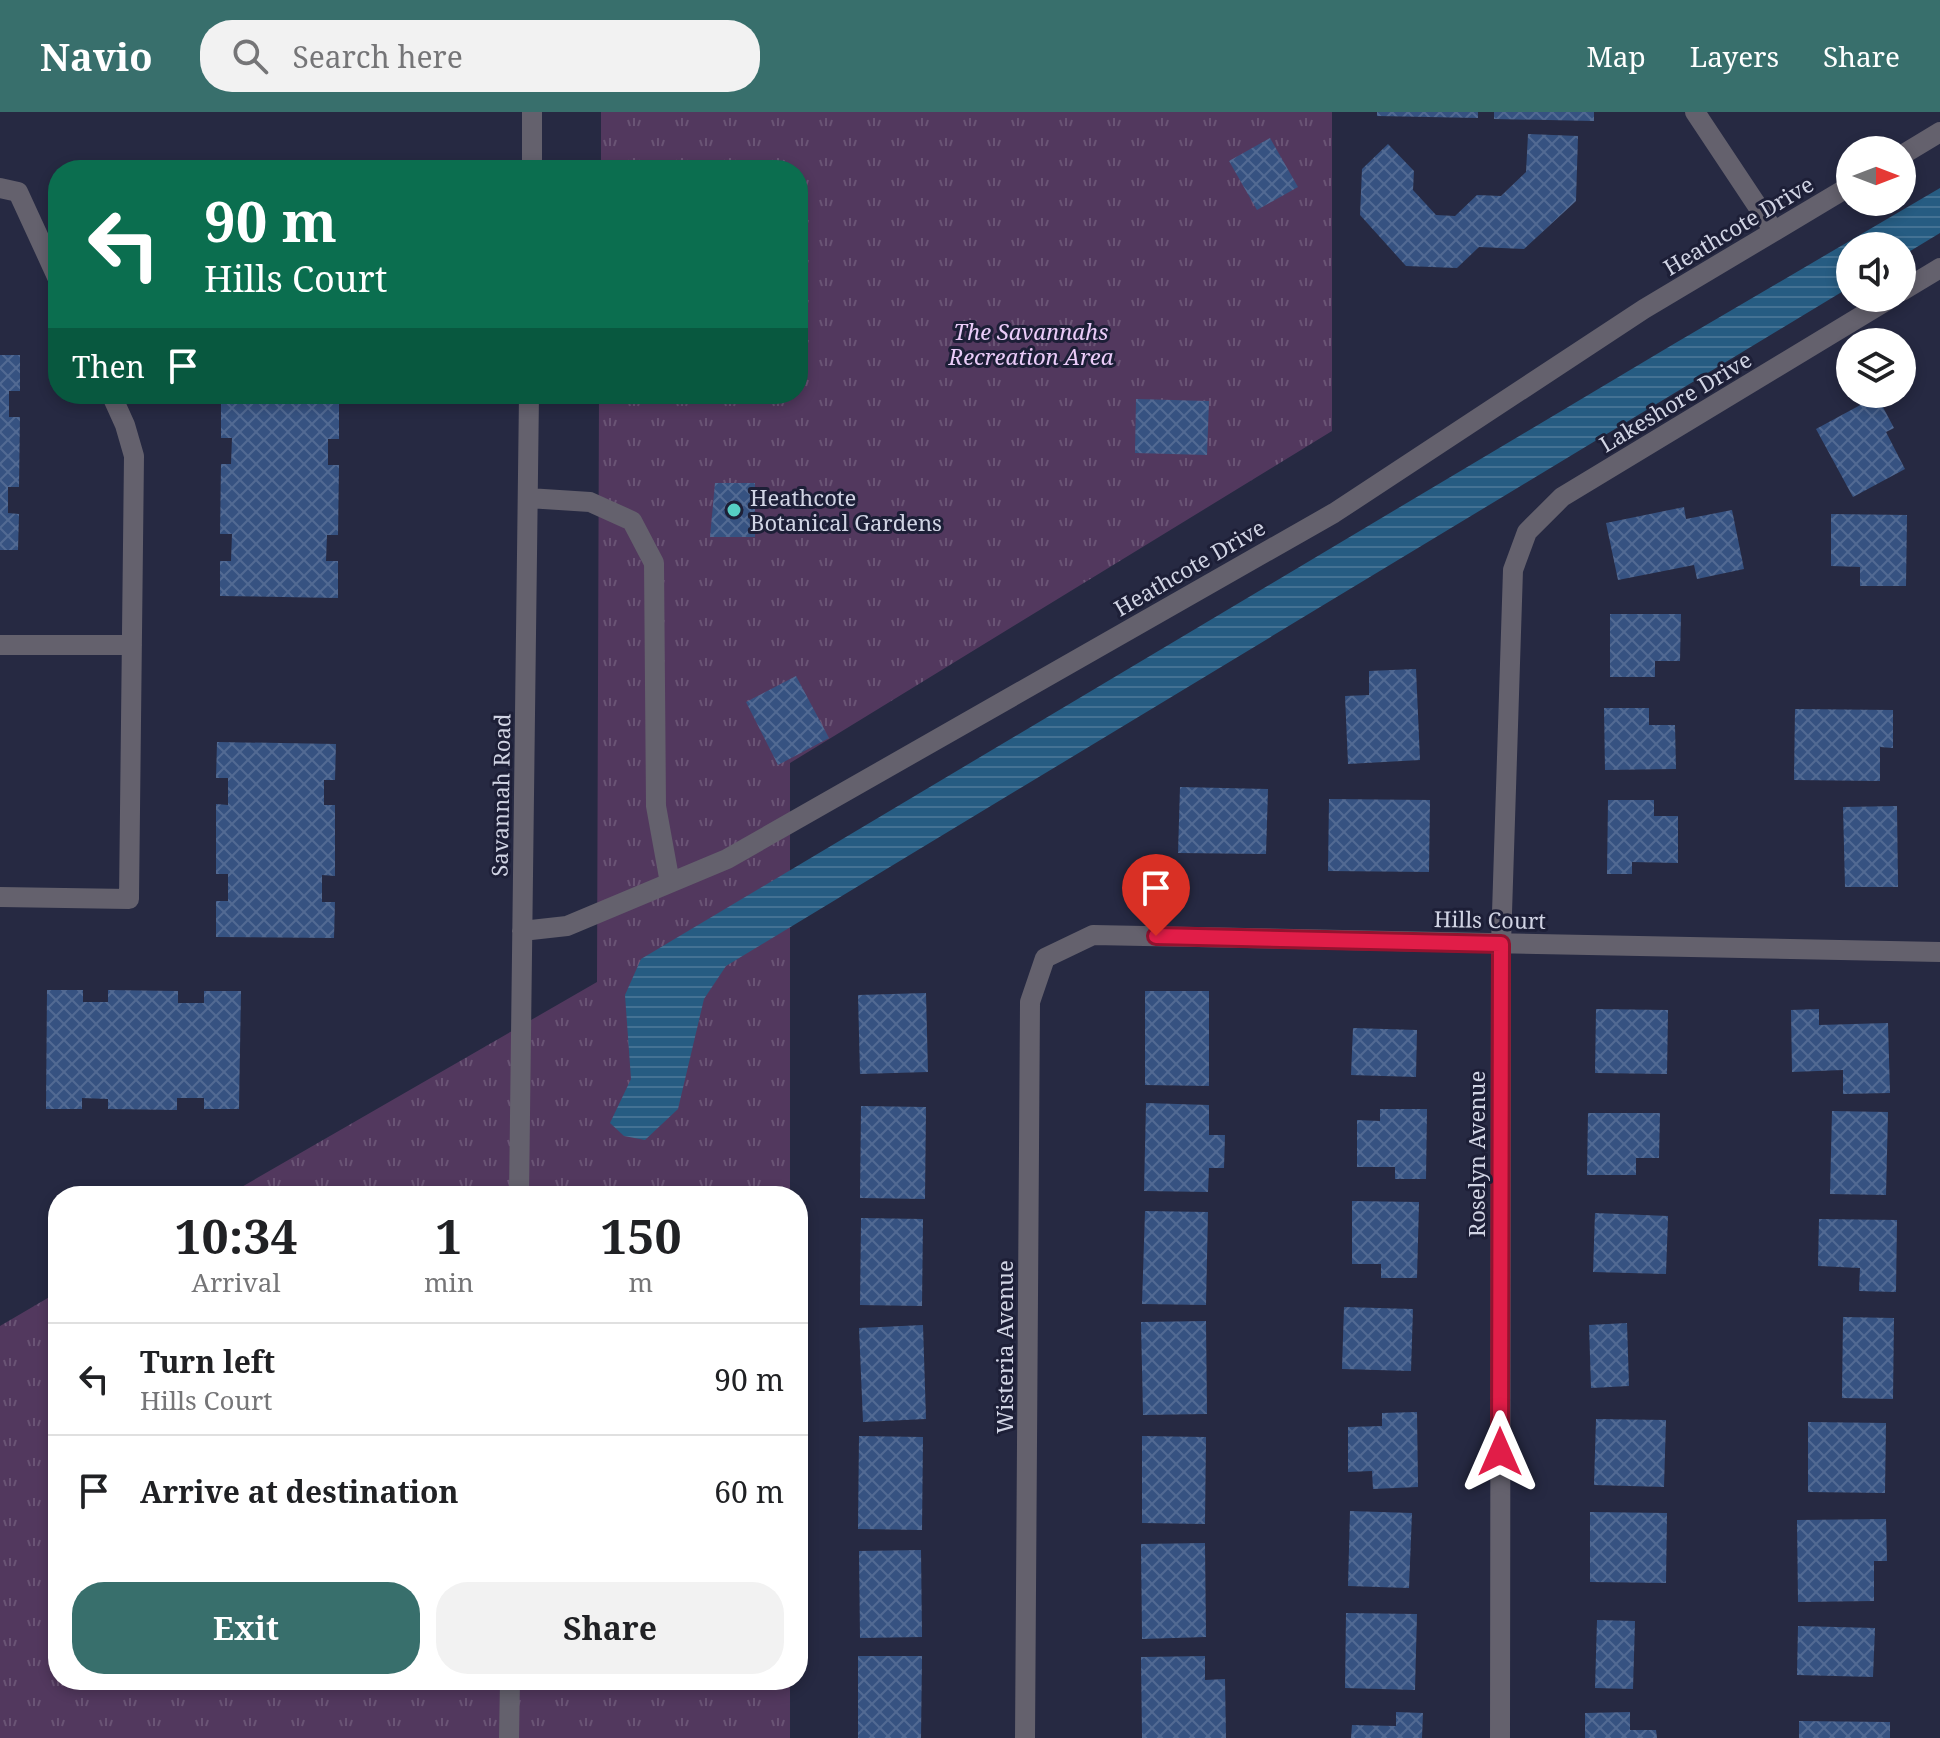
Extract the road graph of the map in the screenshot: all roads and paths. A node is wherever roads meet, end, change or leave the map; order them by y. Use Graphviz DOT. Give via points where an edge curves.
graph roads {
  1 [pos="532,112"];
  2 [pos="1695,112"];
  3 [pos="1940,132"];
  4 [pos="1916,147"];
  5 [pos="532,160"];
  6 [pos="0,188"];
  7 [pos="1836,194"];
  8 [pos="1774,231"];
  9 [pos="48,257"];
  10 [pos="1940,268"];
  11 [pos="1916,283"];
  12 [pos="1868,312"];
  13 [pos="116,404"];
  14 [pos="529,404"];
  15 [pos="528,498"];
  16 [pos="1513,570"];
  17 [pos="0,645"];
  18 [pos="132,645"];
  19 [pos="670,883"];
  20 [pos="0,897"];
  21 [pos="522,931"];
  22 [pos="1501,944"];
  23 [pos="1940,952"];
  24 [pos="1045,958"];
  25 [pos="519,1186"];
  26 [pos="510,1690"];
  27 [pos="509,1738"];
  28 [pos="1025,1738"];
  29 [pos="1500,1738"];
  1 -- 5 [label="street"];
  2 -- 8 [label="street"];
  3 -- 4 [label="street"];
  6 -- 9 [label="street" via="18,192"];
  7 -- 8 [label="street, Heathcote Drive"];
  8 -- 19 [label="street, Heathcote Drive" via="1644,309 1334,513 727,859"];
  10 -- 11 [label="street"];
  12 -- 16 [label="street, Lakeshore Drive" via="1562,497 1527,532"];
  13 -- 18 [label="street" via="134,456"];
  14 -- 15 [label="street, Savannah Road"];
  15 -- 19 [label="street" via="590,502 632,521 654,563 656,806"];
  15 -- 21 [label="street, Savannah Road"];
  16 -- 22 [label="street, Roselyn Avenue"];
  17 -- 18 [label="street"];
  18 -- 20 [label="street" via="129,899"];
  19 -- 21 [label="street, Heathcote Drive" via="567,926"];
  21 -- 25 [label="street, Savannah Road"];
  22 -- 23 [label="street, Hills Court"];
  22 -- 24 [label="street, Hills Court" via="1093,935"];
  22 -- 29 [label="street, Roselyn Avenue"];
  24 -- 28 [label="street, Wisteria Avenue" via="1030,1002"];
  26 -- 27 [label="street"];
}
